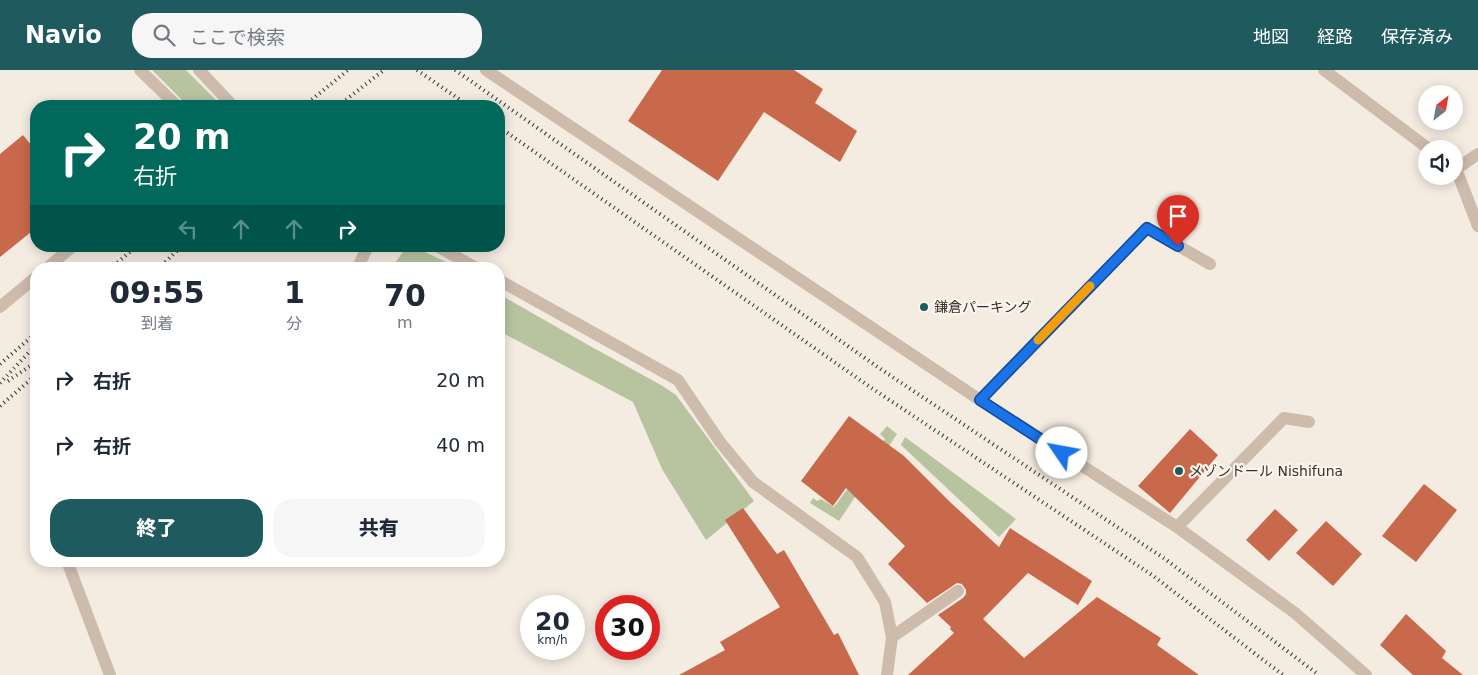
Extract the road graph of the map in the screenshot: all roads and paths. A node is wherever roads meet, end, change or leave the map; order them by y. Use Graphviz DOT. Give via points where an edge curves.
graph roads {
  1 [pos="140,70"];
  2 [pos="198,70"];
  3 [pos="486,70"];
  4 [pos="1324,70"];
  5 [pos="171,100"];
  6 [pos="227,100"];
  7 [pos="1418,141"];
  8 [pos="1478,154"];
  9 [pos="1463,163"];
  10 [pos="1462,185"];
  11 [pos="1478,226"];
  12 [pos="66,252"];
  13 [pos="448,252"];
  14 [pos="54,262"];
  15 [pos="466,262"];
  16 [pos="1210,264"];
  17 [pos="30,282"];
  18 [pos="505,283"];
  19 [pos="0,307"];
  20 [pos="980,400"];
  21 [pos="1308,422"];
  22 [pos="1177,527"];
  23 [pos="69,567"];
  24 [pos="958,591"];
  25 [pos="892,638"];
  26 [pos="110,675"];
  27 [pos="887,675"];
  28 [pos="1366,675"];
  1 -- 5 [label="street"];
  2 -- 6 [label="street"];
  3 -- 20 [label="street"];
  4 -- 7 [label="street"];
  8 -- 9 [label="street"];
  10 -- 11 [label="street"];
  12 -- 14 [label="street"];
  13 -- 15 [label="street"];
  16 -- 20 [label="street" via="1147,228"];
  17 -- 19 [label="street"];
  18 -- 25 [label="street" via="678,380 720,442 753,482 857,557 885,602"];
  20 -- 22 [label="street"];
  21 -- 22 [label="street" via="1284,418"];
  22 -- 28 [label="street" via="1295,613"];
  23 -- 26 [label="street"];
  24 -- 25 [label="street"];
  25 -- 27 [label="street"];
}
